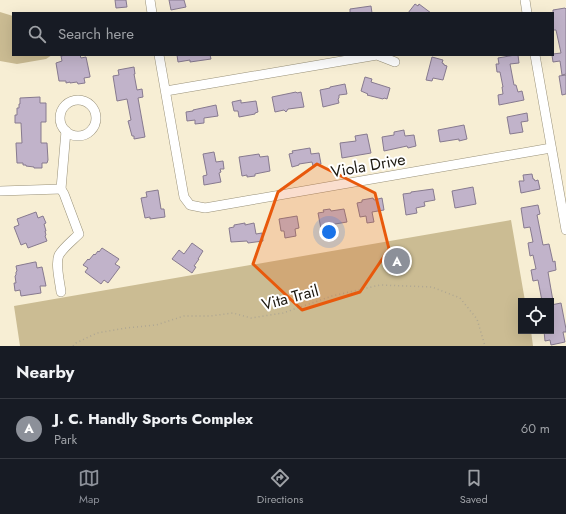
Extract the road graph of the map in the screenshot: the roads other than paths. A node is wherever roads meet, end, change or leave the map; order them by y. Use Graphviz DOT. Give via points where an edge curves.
graph roads {
  1 [pos="150,0"];
  2 [pos="525,0"];
  3 [pos="152,12"];
  4 [pos="527,12"];
  5 [pos="159,56"];
  6 [pos="371,56"];
  7 [pos="380,56"];
  8 [pos="535,56"];
  9 [pos="395,62"];
  10 [pos="166,91"];
  11 [pos="66,131"];
  12 [pos="551,148"];
  13 [pos="61,189"];
  14 [pos="0,191"];
  15 [pos="566,230"];
  16 [pos="61,292"];
  1 -- 3 [label="street"];
  2 -- 4 [label="street"];
  5 -- 10 [label="street"];
  6 -- 10 [label="street"];
  7 -- 9 [label="street"];
  8 -- 12 [label="street"];
  10 -- 12 [label="street, Viola Drive" via="184,197 190,205 206,208"];
  11 -- 13 [label="street"];
  12 -- 15 [label="street"];
  13 -- 14 [label="street"];
  13 -- 16 [label="street" via="79,234 59,255"];
}
